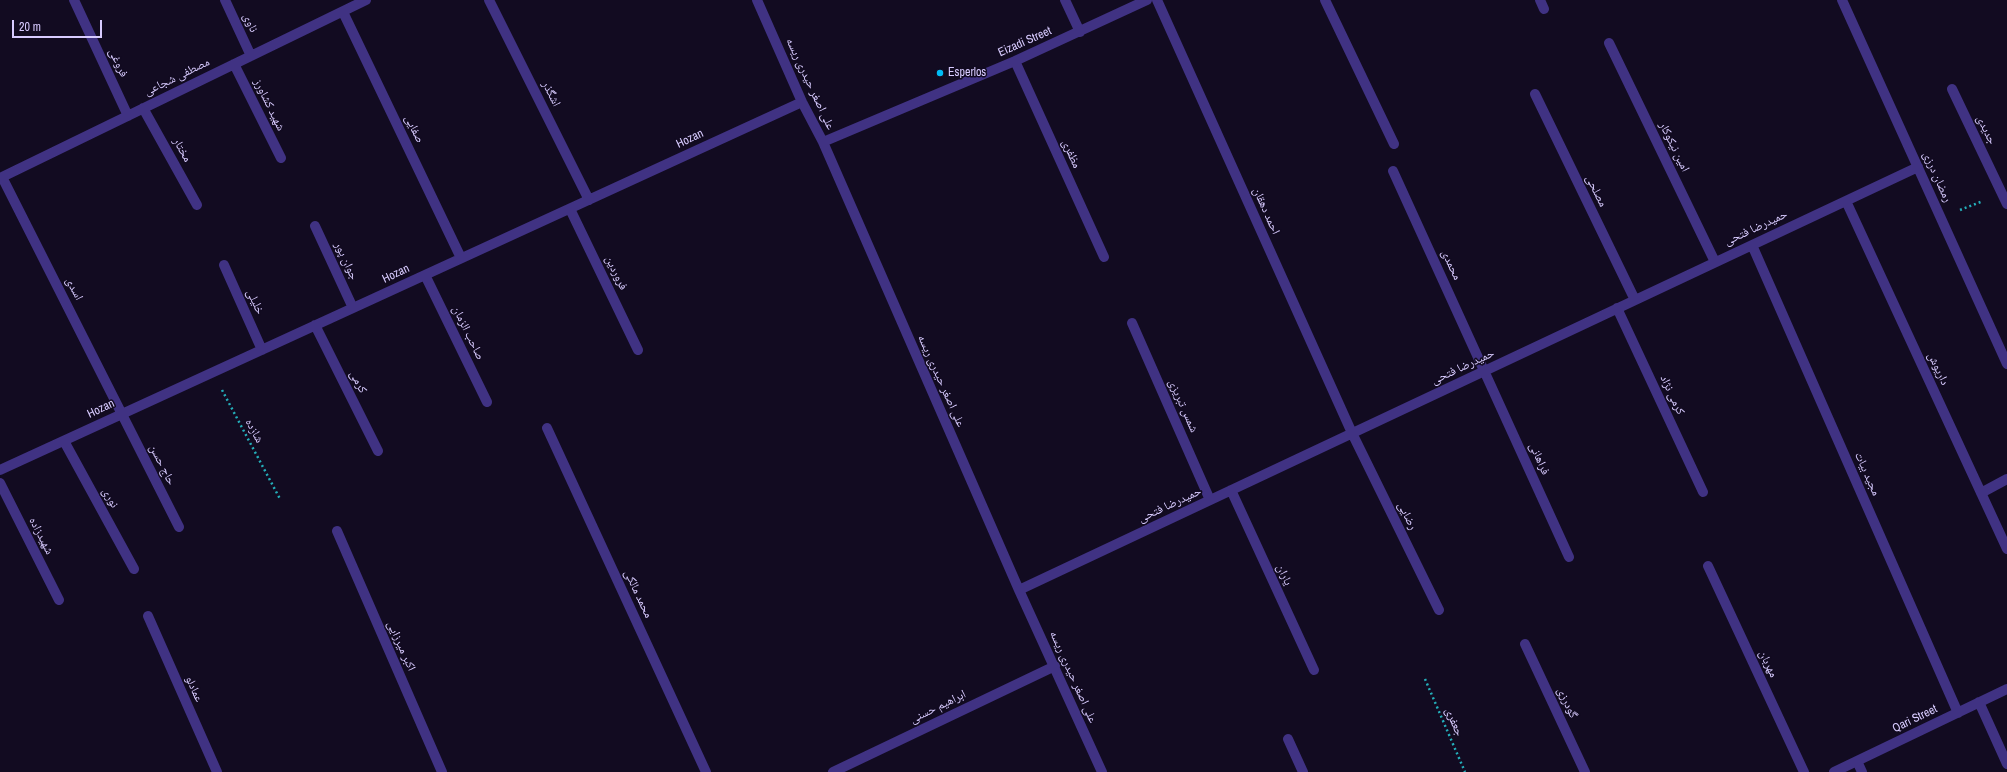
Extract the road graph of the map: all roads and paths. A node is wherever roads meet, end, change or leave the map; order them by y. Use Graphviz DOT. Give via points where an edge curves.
graph roads {
  1 [pos="74,0"];
  2 [pos="225,0"];
  3 [pos="366,0"];
  4 [pos="489,0"];
  5 [pos="757,0"];
  6 [pos="1065,0"];
  7 [pos="1147,0"];
  8 [pos="1157,0"];
  9 [pos="1325,0"];
  10 [pos="1842,0"];
  11 [pos="343,12"];
  12 [pos="1080,32"];
  13 [pos="1609,43"];
  14 [pos="251,56"];
  15 [pos="1015,61"];
  16 [pos="234,64"];
  17 [pos="1952,89"];
  18 [pos="1535,94"];
  19 [pos="802,102"];
  20 [pos="143,108"];
  21 [pos="128,116"];
  22 [pos="823,142"];
  23 [pos="1394,144"];
  24 [pos="281,158"];
  25 [pos="1918,167"];
  26 [pos="1393,171"];
  27 [pos="1,177"];
  28 [pos="2002,193"];
  29 [pos="589,200"];
  30 [pos="1846,201"];
  31 [pos="2007,204"];
  32 [pos="197,205"];
  33 [pos="570,209"];
  34 [pos="1941,218"];
  35 [pos="315,226"];
  36 [pos="1752,245"];
  37 [pos="1104,257"];
  38 [pos="461,258"];
  39 [pos="1716,262"];
  40 [pos="224,265"];
  41 [pos="425,275"];
  42 [pos="1635,300"];
  43 [pos="353,308"];
  44 [pos="1617,308"];
  45 [pos="1132,323"];
  46 [pos="315,325"];
  47 [pos="262,350"];
  48 [pos="638,350"];
  49 [pos="2007,364"];
  50 [pos="1485,371"];
  51 [pos="212,372"];
  52 [pos="487,402"];
  53 [pos="121,414"];
  54 [pos="547,428"];
  55 [pos="1352,433"];
  56 [pos="64,441"];
  57 [pos="378,451"];
  58 [pos="2,465"];
  59 [pos="2007,478"];
  60 [pos="0,483"];
  61 [pos="1231,490"];
  62 [pos="1703,492"];
  63 [pos="1981,493"];
  64 [pos="280,499"];
  65 [pos="1210,500"];
  66 [pos="178,528"];
  67 [pos="337,531"];
  68 [pos="2007,549"];
  69 [pos="1569,557"];
  70 [pos="1708,566"];
  71 [pos="134,569"];
  72 [pos="1019,590"];
  73 [pos="60,600"];
  74 [pos="1439,610"];
  75 [pos="148,616"];
  76 [pos="1525,644"];
  77 [pos="1055,666"];
  78 [pos="1314,670"];
  79 [pos="1425,680"];
  80 [pos="2007,689"];
  81 [pos="1979,702"];
  82 [pos="1958,713"];
  83 [pos="1288,739"];
  84 [pos="1857,761"];
  85 [pos="2007,764"];
  86 [pos="217,772"];
  87 [pos="442,772"];
  88 [pos="706,772"];
  89 [pos="833,772"];
  90 [pos="1102,772"];
  91 [pos="1303,772"];
  92 [pos="1465,772"];
  93 [pos="1585,772"];
  94 [pos="1804,772"];
  95 [pos="1834,772"];
  96 [pos="1862,772"];
  1 -- 21 [label="street, فروغی"];
  2 -- 14 [label="street, ناوی"];
  3 -- 11 [label="street, مصطفی شجاعی"];
  4 -- 29 [label="street, اشگذر"];
  5 -- 19 [label="street, علی اصغر حیدری ریسه"];
  6 -- 12 [label="street"];
  7 -- 12 [label="street, Eizadi Street"];
  8 -- 55 [label="street, احمد دهقان"];
  9 -- 23 [label="street"];
  10 -- 25 [label="street, رمضان درزی"];
  11 -- 14 [label="street, مصطفی شجاعی"];
  11 -- 38 [label="street, صفایی"];
  12 -- 15 [label="street, Eizadi Street"];
  13 -- 39 [label="street, امین نیکوکار"];
  14 -- 16 [label="street, مصطفی شجاعی"];
  15 -- 22 [label="street, Eizadi Street"];
  15 -- 37 [label="street, مظفری"];
  16 -- 20 [label="street, مصطفی شجاعی"];
  16 -- 24 [label="street, شهید کشاورز"];
  17 -- 28 [label="street, جدیدی"];
  18 -- 42 [label="street, مصلحی"];
  19 -- 22 [label="street, علی اصغر حیدری ریسه"];
  19 -- 29 [label="street, Hozan"];
  20 -- 21 [label="street, مصطفی شجاعی"];
  20 -- 32 [label="street, مختار"];
  21 -- 27 [label="street, مصطفی شجاعی"];
  22 -- 72 [label="street, علی اصغر حیدری ریسه"];
  25 -- 30 [label="street, حمیدرضا فتحی"];
  25 -- 34 [label="street, رمضان درزی"];
  26 -- 50 [label="street, محمدی"];
  27 -- 53 [label="street, اسدی"];
  28 -- 31 [label="street, جدیدی"];
  28 -- 34 [label="path"];
  29 -- 33 [label="street, Hozan"];
  30 -- 36 [label="street, حمیدرضا فتحی"];
  30 -- 63 [label="street, داریوش"];
  33 -- 38 [label="street, Hozan"];
  33 -- 48 [label="street, فروردین"];
  34 -- 49 [label="street, رمضان درزی"];
  35 -- 43 [label="street, جوان پور"];
  36 -- 39 [label="street, حمیدرضا فتحی"];
  36 -- 82 [label="street, مجید بیات"];
  38 -- 41 [label="street, Hozan"];
  39 -- 42 [label="street, حمیدرضا فتحی"];
  40 -- 47 [label="street, خلیلی"];
  41 -- 43 [label="street, Hozan"];
  41 -- 52 [label="street, صاحب الزمان"];
  42 -- 44 [label="street, حمیدرضا فتحی"];
  43 -- 46 [label="street, Hozan"];
  44 -- 50 [label="street, حمیدرضا فتحی"];
  44 -- 62 [label="street, کرمی نژاد"];
  45 -- 65 [label="street, شمس تبریزی"];
  46 -- 47 [label="street, Hozan"];
  46 -- 57 [label="street, کرمی"];
  47 -- 51 [label="street, Hozan"];
  50 -- 55 [label="street, حمیدرضا فتحی"];
  50 -- 69 [label="street, فراهانی"];
  51 -- 53 [label="street, Hozan"];
  51 -- 64 [label="path, شازده"];
  53 -- 56 [label="street, Hozan"];
  53 -- 66 [label="street, حاج حسن"];
  54 -- 88 [label="street, محمد مالکی"];
  55 -- 61 [label="street, حمیدرضا فتحی"];
  55 -- 74 [label="street, رضایی"];
  56 -- 58 [label="street, Hozan"];
  56 -- 71 [label="street, نوری"];
  59 -- 63 [label="street"];
  60 -- 73 [label="street, شهیدزاده"];
  61 -- 65 [label="street, حمیدرضا فتحی"];
  61 -- 78 [label="street, یاران"];
  63 -- 68 [label="street, داریوش"];
  65 -- 72 [label="street, حمیدرضا فتحی"];
  67 -- 87 [label="street, اکبر میرزایی"];
  70 -- 94 [label="street, مهربان"];
  72 -- 77 [label="street, علی اصغر حیدری ریسه"];
  75 -- 86 [label="street, عمادلو"];
  76 -- 93 [label="street, گودرزی"];
  77 -- 89 [label="street, ابراهیم حسنی"];
  77 -- 90 [label="street, علی اصغر حیدری ریسه"];
  79 -- 92 [label="path, جعفری"];
  80 -- 81 [label="street, Qari Street"];
  81 -- 82 [label="street, Qari Street"];
  81 -- 85 [label="street"];
  82 -- 84 [label="street, Qari Street"];
  83 -- 91 [label="street"];
  84 -- 95 [label="street, Qari Street"];
  84 -- 96 [label="street"];
}
